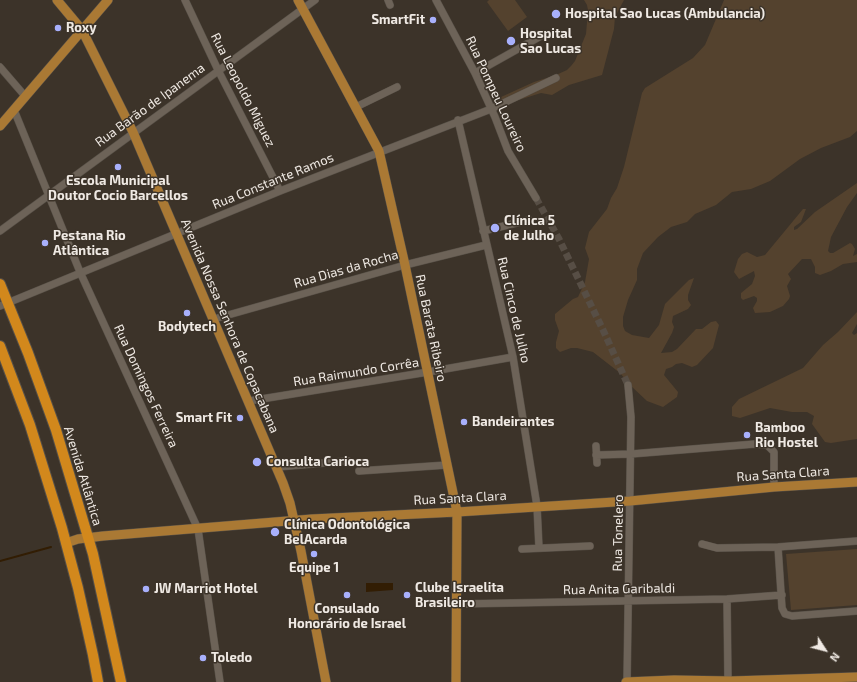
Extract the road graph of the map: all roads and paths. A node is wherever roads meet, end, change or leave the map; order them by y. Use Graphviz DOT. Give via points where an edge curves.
graph roads {
  1 [pos="57,0"];
  2 [pos="108,0"];
  3 [pos="186,0"];
  4 [pos="298,0"];
  5 [pos="315,0"];
  6 [pos="436,0"];
  7 [pos="303,9"];
  8 [pos="82,30"];
  9 [pos="541,36"];
  10 [pos="0,67"];
  11 [pos="218,70"];
  12 [pos="474,73"];
  13 [pos="556,78"];
  14 [pos="397,87"];
  15 [pos="25,96"];
  16 [pos="356,106"];
  17 [pos="491,108"];
  18 [pos="14,110"];
  19 [pos="458,120"];
  20 [pos="0,126"];
  21 [pos="134,132"];
  22 [pos="379,151"];
  23 [pos="280,191"];
  24 [pos="48,196"];
  25 [pos="536,198"];
  26 [pos="529,220"];
  27 [pos="0,231"];
  28 [pos="483,231"];
  29 [pos="176,233"];
  30 [pos="486,245"];
  31 [pos="405,265"];
  32 [pos="80,272"];
  33 [pos="0,284"];
  34 [pos="4,304"];
  35 [pos="214,319"];
  36 [pos="0,346"];
  37 [pos="513,356"];
  38 [pos="428,372"];
  39 [pos="628,385"];
  40 [pos="249,401"];
  41 [pos="596,446"];
  42 [pos="631,454"];
  43 [pos="596,455"];
  44 [pos="348,461"];
  45 [pos="597,463"];
  46 [pos="447,465"];
  47 [pos="277,466"];
  48 [pos="359,471"];
  49 [pos="857,482"];
  50 [pos="774,487"];
  51 [pos="630,501"];
  52 [pos="537,506"];
  53 [pos="456,512"];
  54 [pos="294,520"];
  55 [pos="198,528"];
  56 [pos="88,537"];
  57 [pos="857,541"];
  58 [pos="66,543"];
  59 [pos="702,544"];
  60 [pos="590,546"];
  61 [pos="778,547"];
  62 [pos="539,548"];
  63 [pos="522,549"];
  64 [pos="782,595"];
  65 [pos="727,599"];
  66 [pos="629,601"];
  67 [pos="457,604"];
  68 [pos="857,611"];
  69 [pos="857,677"];
  70 [pos="728,681"];
  71 [pos="800,681"];
  72 [pos="98,682"];
  73 [pos="121,682"];
  74 [pos="220,682"];
  75 [pos="326,682"];
  76 [pos="456,682"];
  77 [pos="626,682"];
  1 -- 8 [label="main road, Avenida Nossa Senhora de Copacabana"];
  2 -- 8 [label="main road"];
  3 -- 11 [label="street, Rua Leopoldo Miguez"];
  4 -- 7 [label="main road, Rua Barata Ribeiro"];
  5 -- 7 [label="street, Rua Barão de Ipanema"];
  6 -- 12 [label="street, Rua Pompeu Loureiro"];
  7 -- 11 [label="street, Rua Barão de Ipanema"];
  7 -- 16 [label="main road, Rua Barata Ribeiro"];
  8 -- 15 [label="main road"];
  8 -- 21 [label="main road, Avenida Nossa Senhora de Copacabana"];
  9 -- 12 [label="street"];
  10 -- 15 [label="street"];
  11 -- 21 [label="street, Rua Barão de Ipanema"];
  11 -- 23 [label="street, Rua Leopoldo Miguez"];
  12 -- 17 [label="street, Rua Pompeu Loureiro"];
  13 -- 17 [label="street, Rua Constante Ramos"];
  14 -- 16 [label="street"];
  15 -- 18 [label="main road"];
  16 -- 22 [label="main road, Rua Barata Ribeiro"];
  17 -- 19 [label="street, Rua Constante Ramos"];
  17 -- 25 [label="street, Rua Pompeu Loureiro" via="508,152"];
  18 -- 20 [label="main road"];
  18 -- 24 [label="street, Rua Domingos Ferreira"];
  19 -- 22 [label="street, Rua Constante Ramos"];
  19 -- 28 [label="street, Rua Cinco de Julho"];
  21 -- 24 [label="street, Rua Barão de Ipanema"];
  21 -- 29 [label="main road, Avenida Nossa Senhora de Copacabana"];
  22 -- 23 [label="street, Rua Constante Ramos"];
  22 -- 31 [label="main road, Rua Barata Ribeiro"];
  23 -- 29 [label="street, Rua Constante Ramos"];
  24 -- 27 [label="street, Rua Barão de Ipanema"];
  24 -- 32 [label="street, Rua Domingos Ferreira"];
  26 -- 28 [label="street"];
  28 -- 30 [label="street, Rua Cinco de Julho"];
  29 -- 32 [label="street, Rua Constante Ramos"];
  29 -- 35 [label="main road, Avenida Nossa Senhora de Copacabana"];
  30 -- 31 [label="street, Rua Dias da Rocha"];
  30 -- 37 [label="street, Rua Cinco de Julho"];
  31 -- 35 [label="street, Rua Dias da Rocha"];
  31 -- 38 [label="main road, Rua Barata Ribeiro"];
  32 -- 34 [label="street, Rua Constante Ramos"];
  32 -- 55 [label="street, Rua Domingos Ferreira"];
  33 -- 34 [label="highway, Avenida Atlântica"];
  34 -- 56 [label="highway, Avenida Atlântica" via="56,430"];
  35 -- 40 [label="main road, Avenida Nossa Senhora de Copacabana"];
  36 -- 58 [label="highway" via="30,425"];
  37 -- 38 [label="street, Rua Raimundo Corrêa"];
  37 -- 52 [label="street, Rua Cinco de Julho"];
  38 -- 40 [label="street, Rua Raimundo Corrêa"];
  38 -- 46 [label="main road, Rua Barata Ribeiro"];
  39 -- 42 [label="street, Rua Tonelero"];
  40 -- 47 [label="main road, Avenida Nossa Senhora de Copacabana"];
  41 -- 43 [label="street"];
  42 -- 43 [label="street"];
  42 -- 50 [label="street" via="767,445 774,452"];
  42 -- 51 [label="street, Rua Tonelero"];
  43 -- 45 [label="street"];
  44 -- 47 [label="street"];
  46 -- 48 [label="street"];
  46 -- 53 [label="main road, Rua Barata Ribeiro"];
  47 -- 54 [label="main road, Avenida Nossa Senhora de Copacabana"];
  49 -- 50 [label="main road, Rua Santa Clara"];
  50 -- 51 [label="main road, Rua Santa Clara"];
  51 -- 52 [label="main road, Rua Santa Clara"];
  51 -- 66 [label="street, Rua Tonelero"];
  52 -- 53 [label="main road, Rua Santa Clara"];
  52 -- 62 [label="street, Rua Cinco de Julho"];
  53 -- 54 [label="main road, Rua Santa Clara"];
  53 -- 67 [label="main road, Rua Barata Ribeiro"];
  54 -- 55 [label="main road, Rua Santa Clara"];
  54 -- 75 [label="main road, Avenida Nossa Senhora de Copacabana"];
  55 -- 56 [label="main road, Rua Santa Clara"];
  55 -- 74 [label="street, Rua Domingos Ferreira"];
  56 -- 58 [label="main road, Rua Santa Clara"];
  56 -- 73 [label="highway, Avenida Atlântica"];
  57 -- 61 [label="street"];
  58 -- 72 [label="highway"];
  59 -- 61 [label="street" via="717,548"];
  60 -- 62 [label="street"];
  61 -- 64 [label="street"];
  62 -- 63 [label="street"];
  64 -- 65 [label="street, Rua Anita Garibaldi"];
  64 -- 68 [label="street" via="783,611 789,615"];
  65 -- 66 [label="street, Rua Anita Garibaldi"];
  65 -- 70 [label="street"];
  66 -- 67 [label="street, Rua Anita Garibaldi"];
  66 -- 77 [label="street, Rua Tonelero"];
  67 -- 76 [label="main road, Rua Barata Ribeiro"];
  69 -- 71 [label="main road"];
  70 -- 71 [label="main road"];
  70 -- 77 [label="main road"];
}
